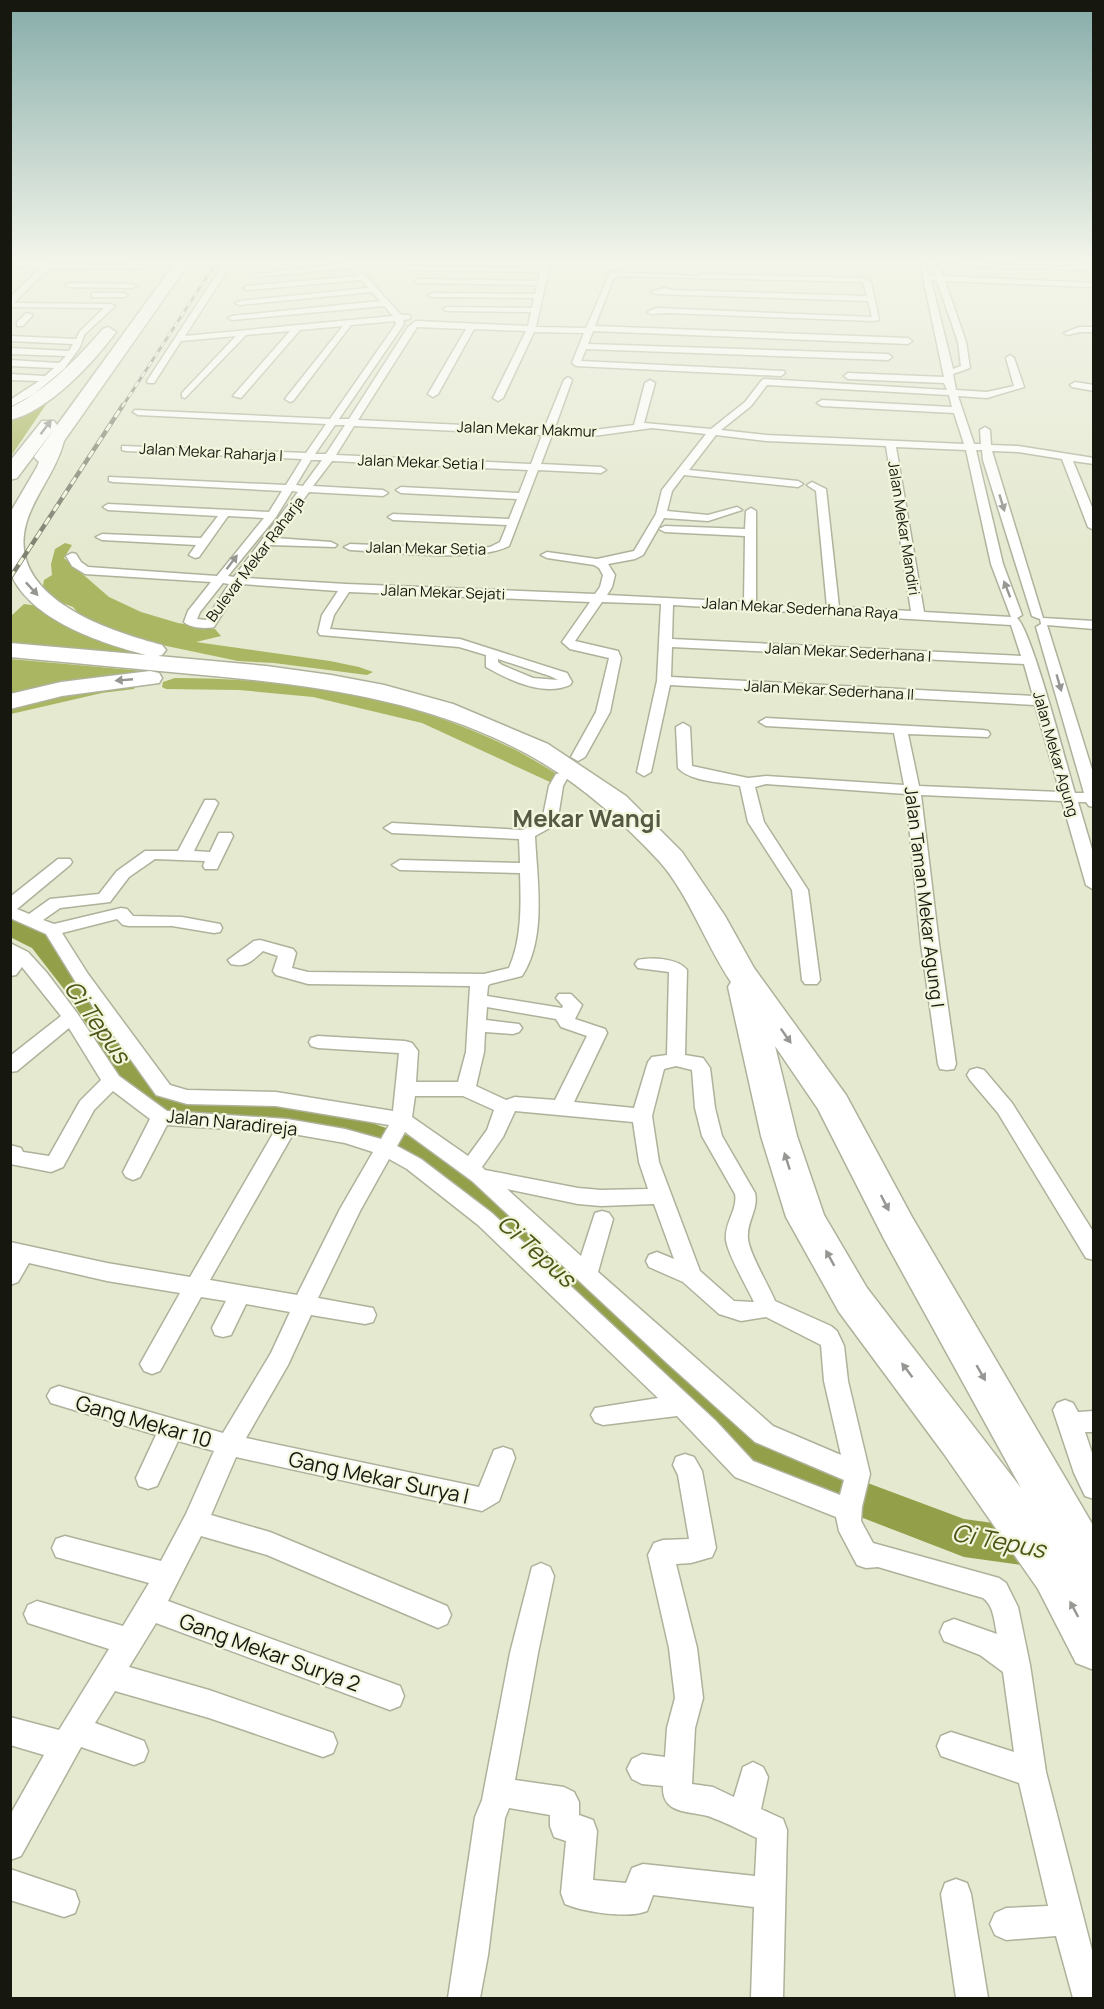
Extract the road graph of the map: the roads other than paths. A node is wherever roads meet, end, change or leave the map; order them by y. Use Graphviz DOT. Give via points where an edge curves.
graph roads {
  1 [pos="68,357"];
  2 [pos="87,357"];
  3 [pos="89,357"];
  4 [pos="115,357"];
  5 [pos="167,357"];
  6 [pos="221,357"];
  7 [pos="272,357"];
  8 [pos="323,357"];
  9 [pos="378,357"];
  10 [pos="393,357"];
  11 [pos="454,357"];
  12 [pos="517,357"];
  13 [pos="579,357"];
  14 [pos="881,357"];
  15 [pos="888,357"];
  16 [pos="945,357"];
  17 [pos="964,357"];
  18 [pos="1010,358"];
  19 [pos="10,363"];
  20 [pos="60,366"];
  21 [pos="814,374"];
  22 [pos="837,375"];
  23 [pos="10,376"];
  24 [pos="949,376"];
  25 [pos="48,379"];
  26 [pos="568,380"];
  27 [pos="151,381"];
  28 [pos="650,383"];
  29 [pos="1075,386"];
  30 [pos="356,388"];
  31 [pos="1094,388"];
  32 [pos="371,389"];
  33 [pos="10,391"];
  34 [pos="31,392"];
  35 [pos="954,393"];
  36 [pos="433,394"];
  37 [pos="185,395"];
  38 [pos="238,396"];
  39 [pos="498,398"];
  40 [pos="290,399"];
  41 [pos="822,403"];
  42 [pos="10,404"];
  43 [pos="959,410"];
  44 [pos="138,412"];
  45 [pos="10,415"];
  46 [pos="333,421"];
  47 [pos="350,422"];
  48 [pos="639,425"];
  49 [pos="985,430"];
  50 [pos="548,432"];
  51 [pos="713,432"];
  52 [pos="55,441"];
  53 [pos="890,443"];
  54 [pos="970,446"];
  55 [pos="985,447"];
  56 [pos="126,448"];
  57 [pos="1066,456"];
  58 [pos="303,457"];
  59 [pos="329,458"];
  60 [pos="1094,461"];
  61 [pos="533,466"];
  62 [pos="601,470"];
  63 [pos="682,472"];
  64 [pos="10,474"];
  65 [pos="113,479"];
  66 [pos="798,484"];
  67 [pos="290,489"];
  68 [pos="307,489"];
  69 [pos="401,490"];
  70 [pos="768,490"];
  71 [pos="383,493"];
  72 [pos="525,496"];
  73 [pos="10,499"];
  74 [pos="108,507"];
  75 [pos="1089,509"];
  76 [pos="737,510"];
  77 [pos="751,511"];
  78 [pos="225,513"];
  79 [pos="661,514"];
  80 [pos="272,516"];
  81 [pos="393,517"];
  82 [pos="513,522"];
  83 [pos="1094,527"];
  84 [pos="665,529"];
  85 [pos="749,533"];
  86 [pos="102,537"];
  87 [pos="266,541"];
  88 [pos="204,542"];
  89 [pos="331,545"];
  90 [pos="350,547"];
  91 [pos="195,555"];
  92 [pos="548,555"];
  93 [pos="72,556"];
  94 [pos="597,562"];
  95 [pos="997,564"];
  96 [pos="1021,565"];
  97 [pos="215,579"];
  98 [pos="237,581"];
  99 [pos="346,588"];
  100 [pos="596,598"];
  101 [pos="667,601"];
  102 [pos="750,601"];
  103 [pos="833,606"];
  104 [pos="918,614"];
  105 [pos="1015,620"];
  106 [pos="1042,621"];
  107 [pos="1094,625"];
  108 [pos="666,643"];
  109 [pos="10,650"];
  110 [pos="496,653"];
  111 [pos="1029,660"];
  112 [pos="266,673"];
  113 [pos="664,681"];
  114 [pos="1041,701"];
  115 [pos="10,702"];
  116 [pos="766,722"];
  117 [pos="683,727"];
  118 [pos="900,729"];
  119 [pos="983,734"];
  120 [pos="578,757"];
  121 [pos="644,772"];
  122 [pos="561,777"];
  123 [pos="749,783"];
  124 [pos="913,790"];
  125 [pos="1069,797"];
  126 [pos="1093,801"];
  127 [pos="210,803"];
  128 [pos="1075,819"];
  129 [pos="1094,820"];
  130 [pos="392,828"];
  131 [pos="527,835"];
  132 [pos="225,836"];
  133 [pos="184,855"];
  134 [pos="64,862"];
  135 [pos="400,865"];
  136 [pos="528,868"];
  137 [pos="1094,885"];
  138 [pos="10,906"];
  139 [pos="10,912"];
  140 [pos="30,921"];
  141 [pos="214,928"];
  142 [pos="52,930"];
  143 [pos="14,958"];
  144 [pos="237,960"];
  145 [pos="644,964"];
  146 [pos="740,971"];
  147 [pos="484,980"];
  148 [pos="811,980"];
  149 [pos="478,1000"];
  150 [pos="71,1017"];
  151 [pos="478,1025"];
  152 [pos="513,1028"];
  153 [pos="318,1042"];
  154 [pos="676,1060"];
  155 [pos="946,1064"];
  156 [pos="10,1066"];
  157 [pos="977,1075"];
  158 [pos="112,1080"];
  159 [pos="406,1089"];
  160 [pos="466,1089"];
  161 [pos="505,1107"];
  162 [pos="561,1108"];
  163 [pos="642,1116"];
  164 [pos="161,1117"];
  165 [pos="286,1126"];
  166 [pos="394,1133"];
  167 [pos="10,1152"];
  168 [pos="133,1172"];
  169 [pos="475,1173"];
  170 [pos="662,1196"];
  171 [pos="602,1219"];
  172 [pos="17,1252"];
  173 [pos="1094,1252"];
  174 [pos="657,1261"];
  175 [pos="587,1274"];
  176 [pos="10,1276"];
  177 [pos="691,1276"];
  178 [pos="194,1286"];
  179 [pos="241,1293"];
  180 [pos="306,1303"];
  181 [pos="767,1307"];
  182 [pos="365,1315"];
  183 [pos="223,1328"];
  184 [pos="153,1364"];
  185 [pos="59,1396"];
  186 [pos="681,1405"];
  187 [pos="603,1415"];
  188 [pos="1094,1421"];
  189 [pos="1009,1423"];
  190 [pos="171,1429"];
  191 [pos="963,1444"];
  192 [pos="229,1445"];
  193 [pos="503,1458"];
  194 [pos="685,1465"];
  195 [pos="148,1478"];
  196 [pos="1094,1488"];
  197 [pos="853,1494"];
  198 [pos="195,1522"];
  199 [pos="65,1548"];
  200 [pos="1073,1560"];
  201 [pos="165,1575"];
  202 [pos="542,1576"];
  203 [pos="150,1608"];
  204 [pos="37,1614"];
  205 [pos="438,1615"];
  206 [pos="954,1632"];
  207 [pos="127,1641"];
  208 [pos="1094,1645"];
  209 [pos="1016,1665"];
  210 [pos="108,1676"];
  211 [pos="390,1696"];
  212 [pos="10,1731"];
  213 [pos="70,1738"];
  214 [pos="324,1743"];
  215 [pos="951,1746"];
  216 [pos="134,1751"];
  217 [pos="642,1769"];
  218 [pos="1031,1772"];
  219 [pos="677,1773"];
  220 [pos="753,1777"];
  221 [pos="499,1792"];
  222 [pos="744,1818"];
  223 [pos="10,1845"];
  224 [pos="10,1884"];
  225 [pos="771,1893"];
  226 [pos="956,1894"];
  227 [pos="64,1902"];
  228 [pos="1067,1920"];
  229 [pos="1006,1924"];
  230 [pos="464,1998"];
  231 [pos="767,1998"];
  232 [pos="972,1998"];
  233 [pos="1089,1998"];
  1 -- 20 [label="street"];
  2 -- 45 [label="highway" via="42,398"];
  64 -- 3 [label="highway, one-way"];
  4 -- 52 [label="highway"];
  5 -- 27 [label="street"];
  6 -- 37 [label="street"];
  7 -- 38 [label="street"];
  8 -- 40 [label="street"];
  9 -- 30 [label="street, Bulevar Mekar Raharja"];
  10 -- 32 [label="street, Bulevar Mekar Raharja"];
  11 -- 36 [label="street"];
  12 -- 39 [label="street"];
  13 -- 21 [label="street" via="576,363 580,364"];
  14 -- 15 [label="street"];
  16 -- 24 [label="street, Jalan Mekar Agung"];
  17 -- 24 [label="street" via="966,368"];
  18 -- 35 [label="street" via="1018,377 1017,388 991,394"];
  19 -- 20 [label="street"];
  20 -- 25 [label="street"];
  22 -- 24 [label="street"];
  23 -- 25 [label="street"];
  24 -- 35 [label="street, Jalan Mekar Agung"];
  25 -- 34 [label="street"];
  26 -- 50 [label="street, Jalan Mekar Setia"];
  28 -- 48 [label="street"];
  29 -- 31 [label="street"];
  30 -- 32 [label="street"];
  30 -- 46 [label="street, Bulevar Mekar Raharja"];
  32 -- 47 [label="street, Bulevar Mekar Raharja"];
  33 -- 34 [label="street"];
  34 -- 42 [label="street"];
  35 -- 43 [label="street, Jalan Mekar Agung"];
  35 -- 51 [label="street" via="765,382 748,404"];
  41 -- 43 [label="street"];
  43 -- 54 [label="street, Jalan Mekar Agung"];
  44 -- 46 [label="street, Jalan Mekar Makmur"];
  46 -- 47 [label="street, Jalan Mekar Makmur"];
  46 -- 58 [label="street, Bulevar Mekar Raharja"];
  47 -- 50 [label="street, Jalan Mekar Makmur"];
  47 -- 59 [label="street, Bulevar Mekar Raharja"];
  48 -- 50 [label="street, Jalan Mekar Makmur" via="593,434"];
  48 -- 51 [label="street, Jalan Mekar Makmur"];
  49 -- 55 [label="street, Jalan Mekar Agung"];
  50 -- 61 [label="street, Jalan Mekar Setia"];
  51 -- 53 [label="street, Jalan Mekar Makmur"];
  51 -- 63 [label="street"];
  52 -- 73 [label="highway"];
  52 -- 112 [label="highway, one-way" via="15,527 13,551 19,570 34,593 68,619 106,635 144,648"];
  53 -- 54 [label="street, Jalan Mekar Makmur"];
  53 -- 104 [label="street, Jalan Mekar Mandiri"];
  54 -- 55 [label="street, Jalan Mekar Makmur"];
  54 -- 95 [label="street, Jalan Mekar Agung"];
  55 -- 57 [label="street, Jalan Mekar Makmur"];
  55 -- 96 [label="street, Jalan Mekar Agung, one-way"];
  56 -- 58 [label="street, Jalan Mekar Raharja I"];
  57 -- 60 [label="street, Jalan Mekar Makmur"];
  57 -- 75 [label="street"];
  58 -- 59 [label="street, Jalan Mekar Setia I"];
  58 -- 67 [label="street, Bulevar Mekar Raharja"];
  59 -- 61 [label="street, Jalan Mekar Setia I"];
  59 -- 68 [label="street, Bulevar Mekar Raharja"];
  61 -- 62 [label="street, Jalan Mekar Setia I"];
  61 -- 72 [label="street, Jalan Mekar Setia"];
  63 -- 66 [label="street"];
  63 -- 79 [label="street" via="664,496"];
  65 -- 67 [label="street"];
  67 -- 68 [label="street"];
  67 -- 80 [label="street, Bulevar Mekar Raharja"];
  68 -- 71 [label="street"];
  68 -- 87 [label="street, Bulevar Mekar Raharja"];
  69 -- 72 [label="street"];
  70 -- 103 [label="street" via="817,489"];
  72 -- 82 [label="street, Jalan Mekar Setia"];
  74 -- 78 [label="street"];
  75 -- 83 [label="street"];
  76 -- 79 [label="street" via="708,518"];
  77 -- 85 [label="street"];
  78 -- 80 [label="street"];
  78 -- 88 [label="street"];
  79 -- 94 [label="street" via="637,554"];
  97 -- 80 [label="street, Bulevar Mekar Raharja, one-way"];
  81 -- 82 [label="street"];
  82 -- 90 [label="street, Jalan Mekar Setia" via="506,544 485,552"];
  84 -- 85 [label="street"];
  85 -- 102 [label="street"];
  86 -- 88 [label="street"];
  87 -- 89 [label="street"];
  87 -- 98 [label="street, Bulevar Mekar Raharja"];
  88 -- 91 [label="street"];
  92 -- 94 [label="street"];
  93 -- 97 [label="street, Jalan Mekar Sejati" via="85,570"];
  94 -- 100 [label="street" via="609,575"];
  95 -- 96 [label="street"];
  105 -- 95 [label="street, Jalan Mekar Agung, one-way"];
  96 -- 106 [label="street, Jalan Mekar Agung"];
  97 -- 98 [label="street, Jalan Mekar Sejati"];
  97 -- 98 [label="street, Bulevar Mekar Raharja" via="190,622 210,624"];
  98 -- 99 [label="street, Jalan Mekar Sejati"];
  99 -- 100 [label="street, Jalan Mekar Sejati"];
  99 -- 110 [label="street" via="329,614 324,632 460,643"];
  100 -- 101 [label="street, Jalan Mekar Sejati"];
  100 -- 120 [label="street" via="568,642 613,654 615,658 603,712"];
  101 -- 102 [label="street, Jalan Mekar Sederhana Raya"];
  101 -- 108 [label="street"];
  102 -- 103 [label="street, Jalan Mekar Sederhana Raya"];
  103 -- 104 [label="street, Jalan Mekar Sederhana Raya"];
  104 -- 105 [label="street, Jalan Mekar Sederhana Raya"];
  105 -- 106 [label="street, Jalan Mekar Sederhana Raya" via="1030,628"];
  105 -- 111 [label="street, Jalan Mekar Agung"];
  106 -- 107 [label="street, Jalan Mekar Sederhana Raya"];
  106 -- 126 [label="street, Jalan Mekar Agung, one-way"];
  108 -- 111 [label="street, Jalan Mekar Sederhana I"];
  108 -- 113 [label="street"];
  109 -- 112 [label="highway"];
  110 -- 110 [label="street" via="555,673 565,682 559,687 548,686 508,673 491,664"];
  111 -- 114 [label="street, Jalan Mekar Agung"];
  112 -- 115 [label="highway, one-way" via="111,681"];
  112 -- 146 [label="highway" via="384,692 444,709 539,750 616,802 672,858"];
  113 -- 114 [label="street, Jalan Mekar Sederhana II"];
  113 -- 121 [label="street"];
  114 -- 125 [label="street, Jalan Mekar Agung"];
  116 -- 118 [label="street"];
  117 -- 123 [label="street" via="685,768"];
  118 -- 119 [label="street"];
  118 -- 124 [label="street, Jalan Taman Mekar Agung I"];
  122 -- 131 [label="street" via="549,824"];
  123 -- 124 [label="street" via="766,780"];
  123 -- 148 [label="street" via="756,822 800,890"];
  124 -- 125 [label="street"];
  124 -- 155 [label="street, Jalan Taman Mekar Agung I"];
  125 -- 126 [label="street"];
  125 -- 128 [label="street, Jalan Mekar Agung"];
  127 -- 133 [label="street"];
  128 -- 129 [label="street"];
  128 -- 137 [label="street, Jalan Mekar Agung"];
  130 -- 131 [label="street"];
  131 -- 136 [label="street"];
  132 -- 133 [label="street" via="213,861"];
  133 -- 140 [label="street" via="151,854 123,874 104,899 56,903"];
  134 -- 138 [label="street"];
  135 -- 136 [label="street"];
  136 -- 147 [label="street" via="531,901 524,953 516,972"];
  139 -- 140 [label="street"];
  140 -- 142 [label="street"];
  141 -- 142 [label="street" via="160,919 129,921 122,913"];
  142 -- 166 [label="street" via="163,1090 187,1097 276,1099 329,1106"];
  143 -- 150 [label="street, Jalan Naradireja"];
  144 -- 147 [label="street" via="243,960 260,945 287,953 282,971 308,978"];
  145 -- 154 [label="street" via="678,970"];
  146 -- 189 [label="highway, one-way" via="833,1104 891,1216"];
  191 -- 146 [label="highway, one-way" via="853,1300 805,1217 779,1136"];
  147 -- 149 [label="street" via="479,984"];
  149 -- 151 [label="street"];
  149 -- 162 [label="street" via="566,1006 567,1023 598,1033"];
  150 -- 156 [label="street"];
  150 -- 158 [label="street, Jalan Naradireja"];
  151 -- 152 [label="street"];
  151 -- 160 [label="street"];
  153 -- 159 [label="street" via="405,1047 409,1051"];
  154 -- 163 [label="street" via="659,1062 655,1067"];
  154 -- 181 [label="street" via="696,1063 701,1068 712,1136 745,1192 747,1202 738,1222 737,1241"];
  157 -- 173 [label="street" via="1005,1108"];
  158 -- 164 [label="street, Jalan Naradireja"];
  158 -- 167 [label="street" via="87,1106 56,1162 16,1158"];
  159 -- 160 [label="street"];
  159 -- 166 [label="street"];
  160 -- 161 [label="street"];
  161 -- 162 [label="street" via="515,1104"];
  161 -- 169 [label="street"];
  162 -- 163 [label="street"];
  163 -- 170 [label="street" via="649,1162"];
  164 -- 165 [label="street, Jalan Naradireja"];
  164 -- 168 [label="street"];
  165 -- 166 [label="street, Jalan Naradireja" via="345,1136"];
  165 -- 178 [label="street" via="234,1224"];
  166 -- 169 [label="street"];
  166 -- 180 [label="street" via="350,1209"];
  166 -- 186 [label="street" via="414,1164 485,1219"];
  169 -- 170 [label="street" via="578,1196"];
  169 -- 175 [label="street"];
  170 -- 177 [label="street"];
  171 -- 175 [label="street"];
  172 -- 176 [label="street"];
  172 -- 178 [label="street"];
  174 -- 177 [label="street"];
  175 -- 197 [label="street" via="764,1434"];
  177 -- 181 [label="street" via="727,1308 741,1312"];
  178 -- 179 [label="street"];
  178 -- 184 [label="street"];
  179 -- 180 [label="street"];
  179 -- 183 [label="street"];
  180 -- 182 [label="street"];
  180 -- 192 [label="street" via="280,1358"];
  181 -- 197 [label="street" via="829,1338"];
  185 -- 190 [label="street, Gang Mekar 10"];
  186 -- 187 [label="street"];
  186 -- 197 [label="street" via="744,1469"];
  188 -- 196 [label="street" via="1067,1417"];
  189 -- 191 [label="highway"];
  189 -- 200 [label="highway"];
  190 -- 192 [label="street, Gang Mekar 10"];
  190 -- 195 [label="street"];
  191 -- 200 [label="highway" via="1016,1518"];
  192 -- 193 [label="street, Gang Mekar Surya I" via="482,1499 490,1493"];
  192 -- 198 [label="street"];
  194 -- 219 [label="street" via="690,1471 703,1548 661,1555 683,1648 690,1698 681,1728"];
  197 -- 209 [label="street" via="848,1523 866,1556 878,1555 997,1592 1005,1607"];
  198 -- 201 [label="street"];
  198 -- 205 [label="street" via="270,1544"];
  199 -- 201 [label="street"];
  208 -- 200 [label="highway, one-way"];
  201 -- 203 [label="street"];
  202 -- 221 [label="street"];
  203 -- 207 [label="street"];
  203 -- 211 [label="street, Gang Mekar Surya 2"];
  204 -- 207 [label="street"];
  206 -- 209 [label="street" via="988,1644"];
  207 -- 210 [label="street"];
  209 -- 218 [label="street"];
  210 -- 213 [label="street"];
  210 -- 214 [label="street" via="209,1704"];
  212 -- 213 [label="street"];
  213 -- 216 [label="street"];
  213 -- 223 [label="street"];
  215 -- 218 [label="street"];
  217 -- 219 [label="street"];
  218 -- 228 [label="street"];
  219 -- 222 [label="street" via="677,1793 682,1797 713,1802"];
  220 -- 222 [label="street"];
  221 -- 225 [label="street" via="564,1802 565,1826 582,1831 576,1893 636,1900 643,1879"];
  221 -- 230 [label="street" via="490,1817"];
  222 -- 225 [label="street" via="772,1830"];
  224 -- 227 [label="street"];
  225 -- 231 [label="street"];
  226 -- 232 [label="street"];
  228 -- 229 [label="street"];
  228 -- 233 [label="street"];
}
